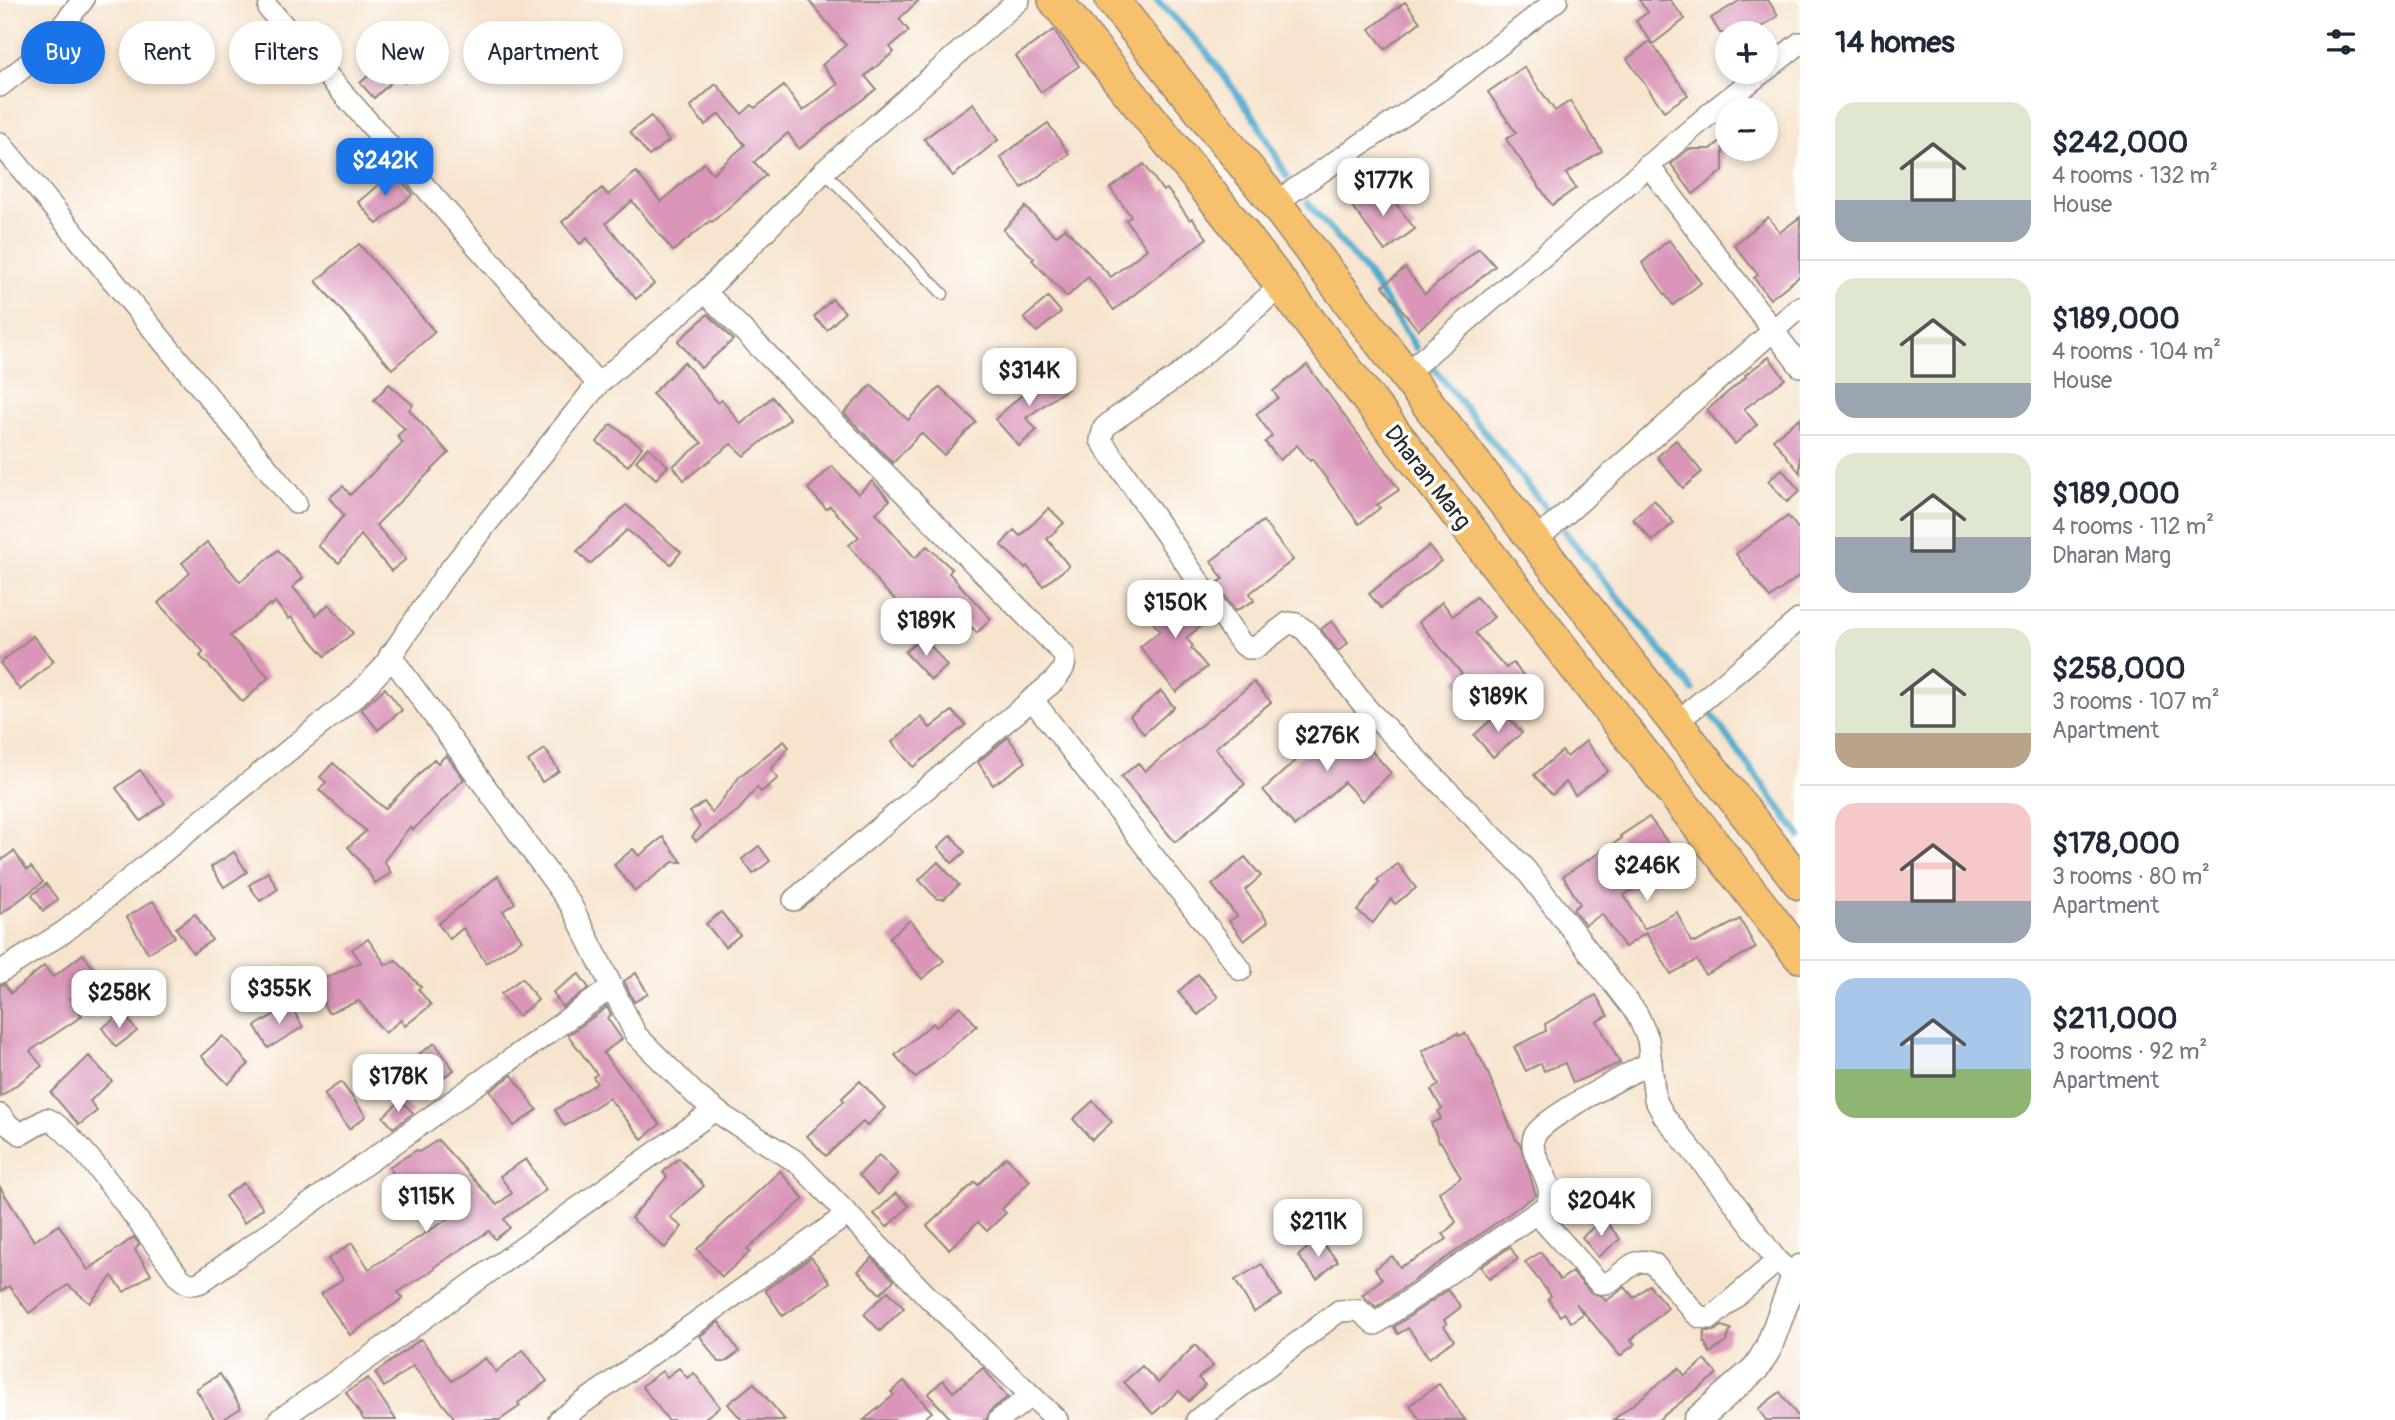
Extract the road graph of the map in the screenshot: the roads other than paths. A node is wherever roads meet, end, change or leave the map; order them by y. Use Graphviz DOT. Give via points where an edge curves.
graph roads {
  1 [pos="83,0"];
  2 [pos="1019,0"];
  3 [pos="1055,0"];
  4 [pos="1112,0"];
  5 [pos="1557,0"];
  6 [pos="269,9"];
  7 [pos="1800,43"];
  8 [pos="1778,60"];
  9 [pos="1748,84"];
  10 [pos="0,86"];
  11 [pos="0,143"];
  12 [pos="1648,166"];
  13 [pos="824,171"];
  14 [pos="1275,203"];
  15 [pos="1282,285"];
  16 [pos="705,292"];
  17 [pos="943,294"];
  18 [pos="1800,307"];
  19 [pos="1774,330"];
  20 [pos="1800,366"];
  21 [pos="1405,374"];
  22 [pos="598,384"];
  23 [pos="296,503"];
  24 [pos="1534,541"];
  25 [pos="1800,619"];
  26 [pos="390,655"];
  27 [pos="1032,699"];
  28 [pos="1677,722"];
  29 [pos="1800,883"];
  30 [pos="794,900"];
  31 [pos="1800,956"];
  32 [pos="1241,970"];
  33 [pos="0,972"];
  34 [pos="612,987"];
  35 [pos="1651,1062"];
  36 [pos="715,1110"];
  37 [pos="0,1115"];
  38 [pos="1536,1213"];
  39 [pos="848,1214"];
  40 [pos="1791,1268"];
  41 [pos="1031,1396"];
  42 [pos="279,1420"];
  43 [pos="559,1420"];
  44 [pos="999,1420"];
  45 [pos="1057,1420"];
  46 [pos="1197,1420"];
  47 [pos="1697,1420"];
  1 -- 10 [label="street" via="40,54"];
  2 -- 13 [label="street"];
  3 -- 15 [label="main road, Dharan Marg"];
  4 -- 14 [label="main road, Dharan Marg"];
  5 -- 14 [label="street" via="1448,85"];
  6 -- 22 [label="street"];
  7 -- 8 [label="street"];
  9 -- 12 [label="street"];
  11 -- 23 [label="street"];
  12 -- 19 [label="street"];
  12 -- 21 [label="street"];
  13 -- 16 [label="street"];
  13 -- 17 [label="lane"];
  14 -- 21 [label="main road, Dharan Marg"];
  15 -- 31 [label="main road, Dharan Marg"];
  15 -- 35 [label="street" via="1178,376 1112,421 1101,439 1244,646 1255,648 1289,623 1300,626 1367,709 1525,869 1637,1014"];
  16 -- 22 [label="street"];
  16 -- 27 [label="street" via="1063,653 1061,673"];
  18 -- 19 [label="street"];
  19 -- 20 [label="street"];
  19 -- 24 [label="street"];
  21 -- 24 [label="main road, Dharan Marg"];
  22 -- 26 [label="street" via="445,576"];
  24 -- 28 [label="main road, Dharan Marg"];
  25 -- 28 [label="street"];
  26 -- 33 [label="street" via="356,696 64,932"];
  26 -- 34 [label="street" via="571,905"];
  27 -- 30 [label="street"];
  27 -- 32 [label="street"];
  28 -- 29 [label="main road, Dharan Marg"];
  34 -- 36 [label="street" via="636,1035"];
  34 -- 37 [label="street" via="194,1285 179,1278 121,1199 56,1123 47,1119 21,1134"];
  35 -- 38 [label="street" via="1541,1126 1532,1144 1547,1180 1548,1203"];
  35 -- 40 [label="street" via="1655,1098 1664,1116"];
  36 -- 39 [label="street" via="797,1162"];
  36 -- 42 [label="street"];
  38 -- 40 [label="street" via="1599,1283 1606,1284 1636,1262 1648,1261 1695,1313 1707,1319"];
  38 -- 46 [label="street" via="1375,1324 1359,1310 1339,1311"];
  39 -- 41 [label="street"];
  39 -- 43 [label="street"];
  40 -- 47 [label="street" via="1768,1349 1756,1368"];
  41 -- 44 [label="street"];
  41 -- 45 [label="street"];
}
